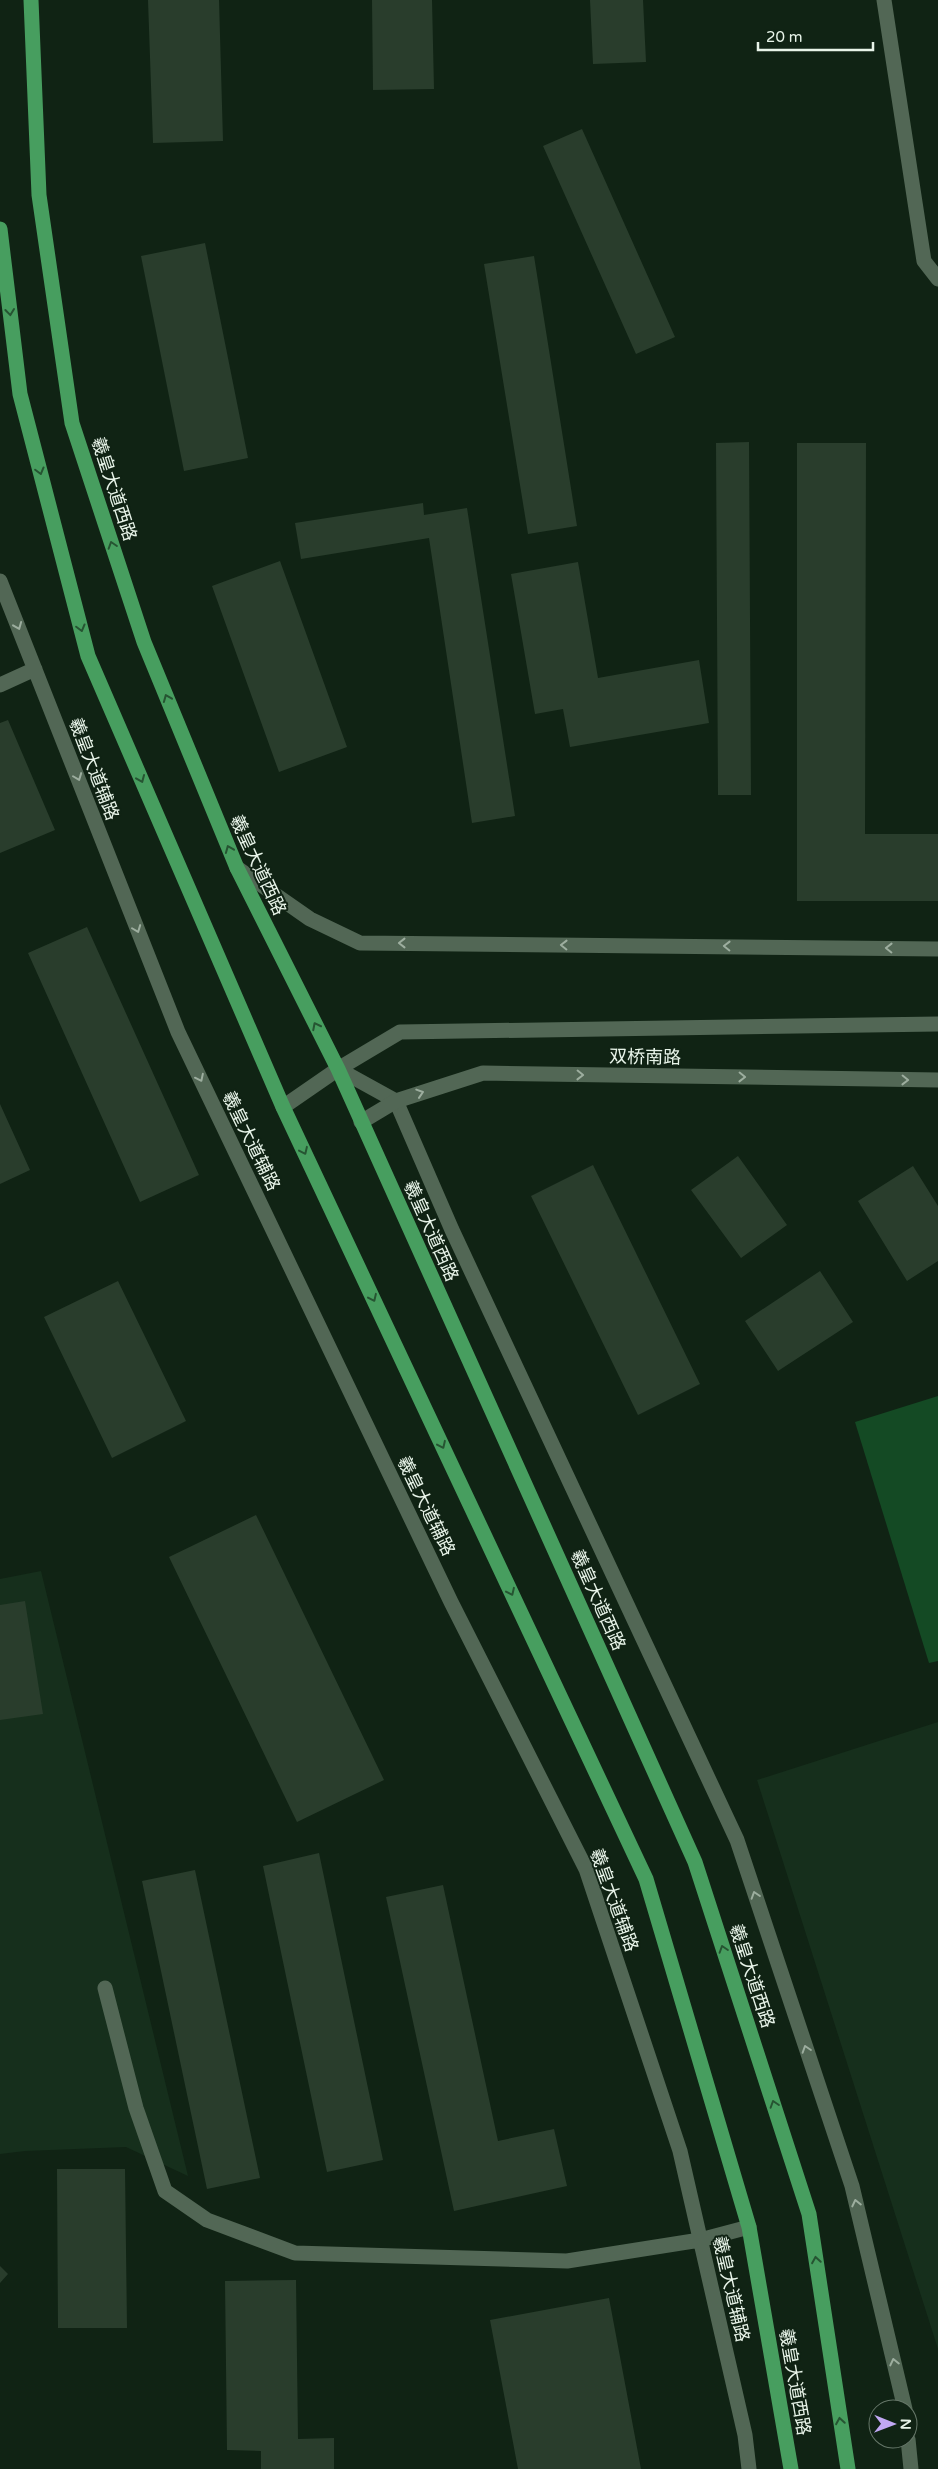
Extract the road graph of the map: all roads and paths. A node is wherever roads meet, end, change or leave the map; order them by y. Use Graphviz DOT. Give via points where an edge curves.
graph roads {
  1 [pos="31,0"];
  2 [pos="884,0"];
  3 [pos="0,229"];
  4 [pos="938,279"];
  5 [pos="0,581"];
  6 [pos="35,670"];
  7 [pos="0,685"];
  8 [pos="237,868"];
  9 [pos="938,949"];
  10 [pos="938,1024"];
  11 [pos="338,1069"];
  12 [pos="938,1080"];
  13 [pos="396,1101"];
  14 [pos="283,1106"];
  15 [pos="361,1122"];
  16 [pos="105,1988"];
  17 [pos="749,2227"];
  18 [pos="700,2240"];
  19 [pos="903,2399"];
  20 [pos="909,2449"];
  21 [pos="749,2469"];
  22 [pos="791,2469"];
  23 [pos="848,2469"];
  24 [pos="911,2469"];
  8 -- 1 [label="main road, 羲皇大道西路, one-way" via="144,642 72,423 39,195"];
  2 -- 4 [label="street" via="924,261"];
  3 -- 14 [label="main road, 羲皇大道西路, one-way" via="20,394 88,656"];
  5 -- 6 [label="street, 羲皇大道辅路, one-way"];
  6 -- 7 [label="street"];
  6 -- 18 [label="street, 羲皇大道辅路, one-way" via="178,1032 451,1602 586,1869 680,2151"];
  9 -- 8 [label="street, one-way" via="360,943 310,920"];
  11 -- 8 [label="main road, 羲皇大道西路, one-way"];
  10 -- 11 [label="street" via="400,1032"];
  11 -- 13 [label="street"];
  11 -- 14 [label="street"];
  11 -- 15 [label="main road, 羲皇大道西路"];
  13 -- 12 [label="street, 双桥南路, one-way" via="483,1073"];
  13 -- 15 [label="street, 双桥南路"];
  19 -- 13 [label="street, one-way" via="852,2186 737,1840 452,1230"];
  14 -- 17 [label="main road, 羲皇大道西路, one-way" via="646,1878"];
  23 -- 15 [label="main road, 羲皇大道西路, one-way" via="809,2214 695,1862"];
  16 -- 18 [label="street" via="136,2108 165,2190 208,2220 295,2253 567,2260"];
  17 -- 18 [label="street"];
  17 -- 22 [label="main road, 羲皇大道西路"];
  18 -- 21 [label="street, 羲皇大道辅路" via="745,2435"];
  20 -- 24 [label="street"];
}
